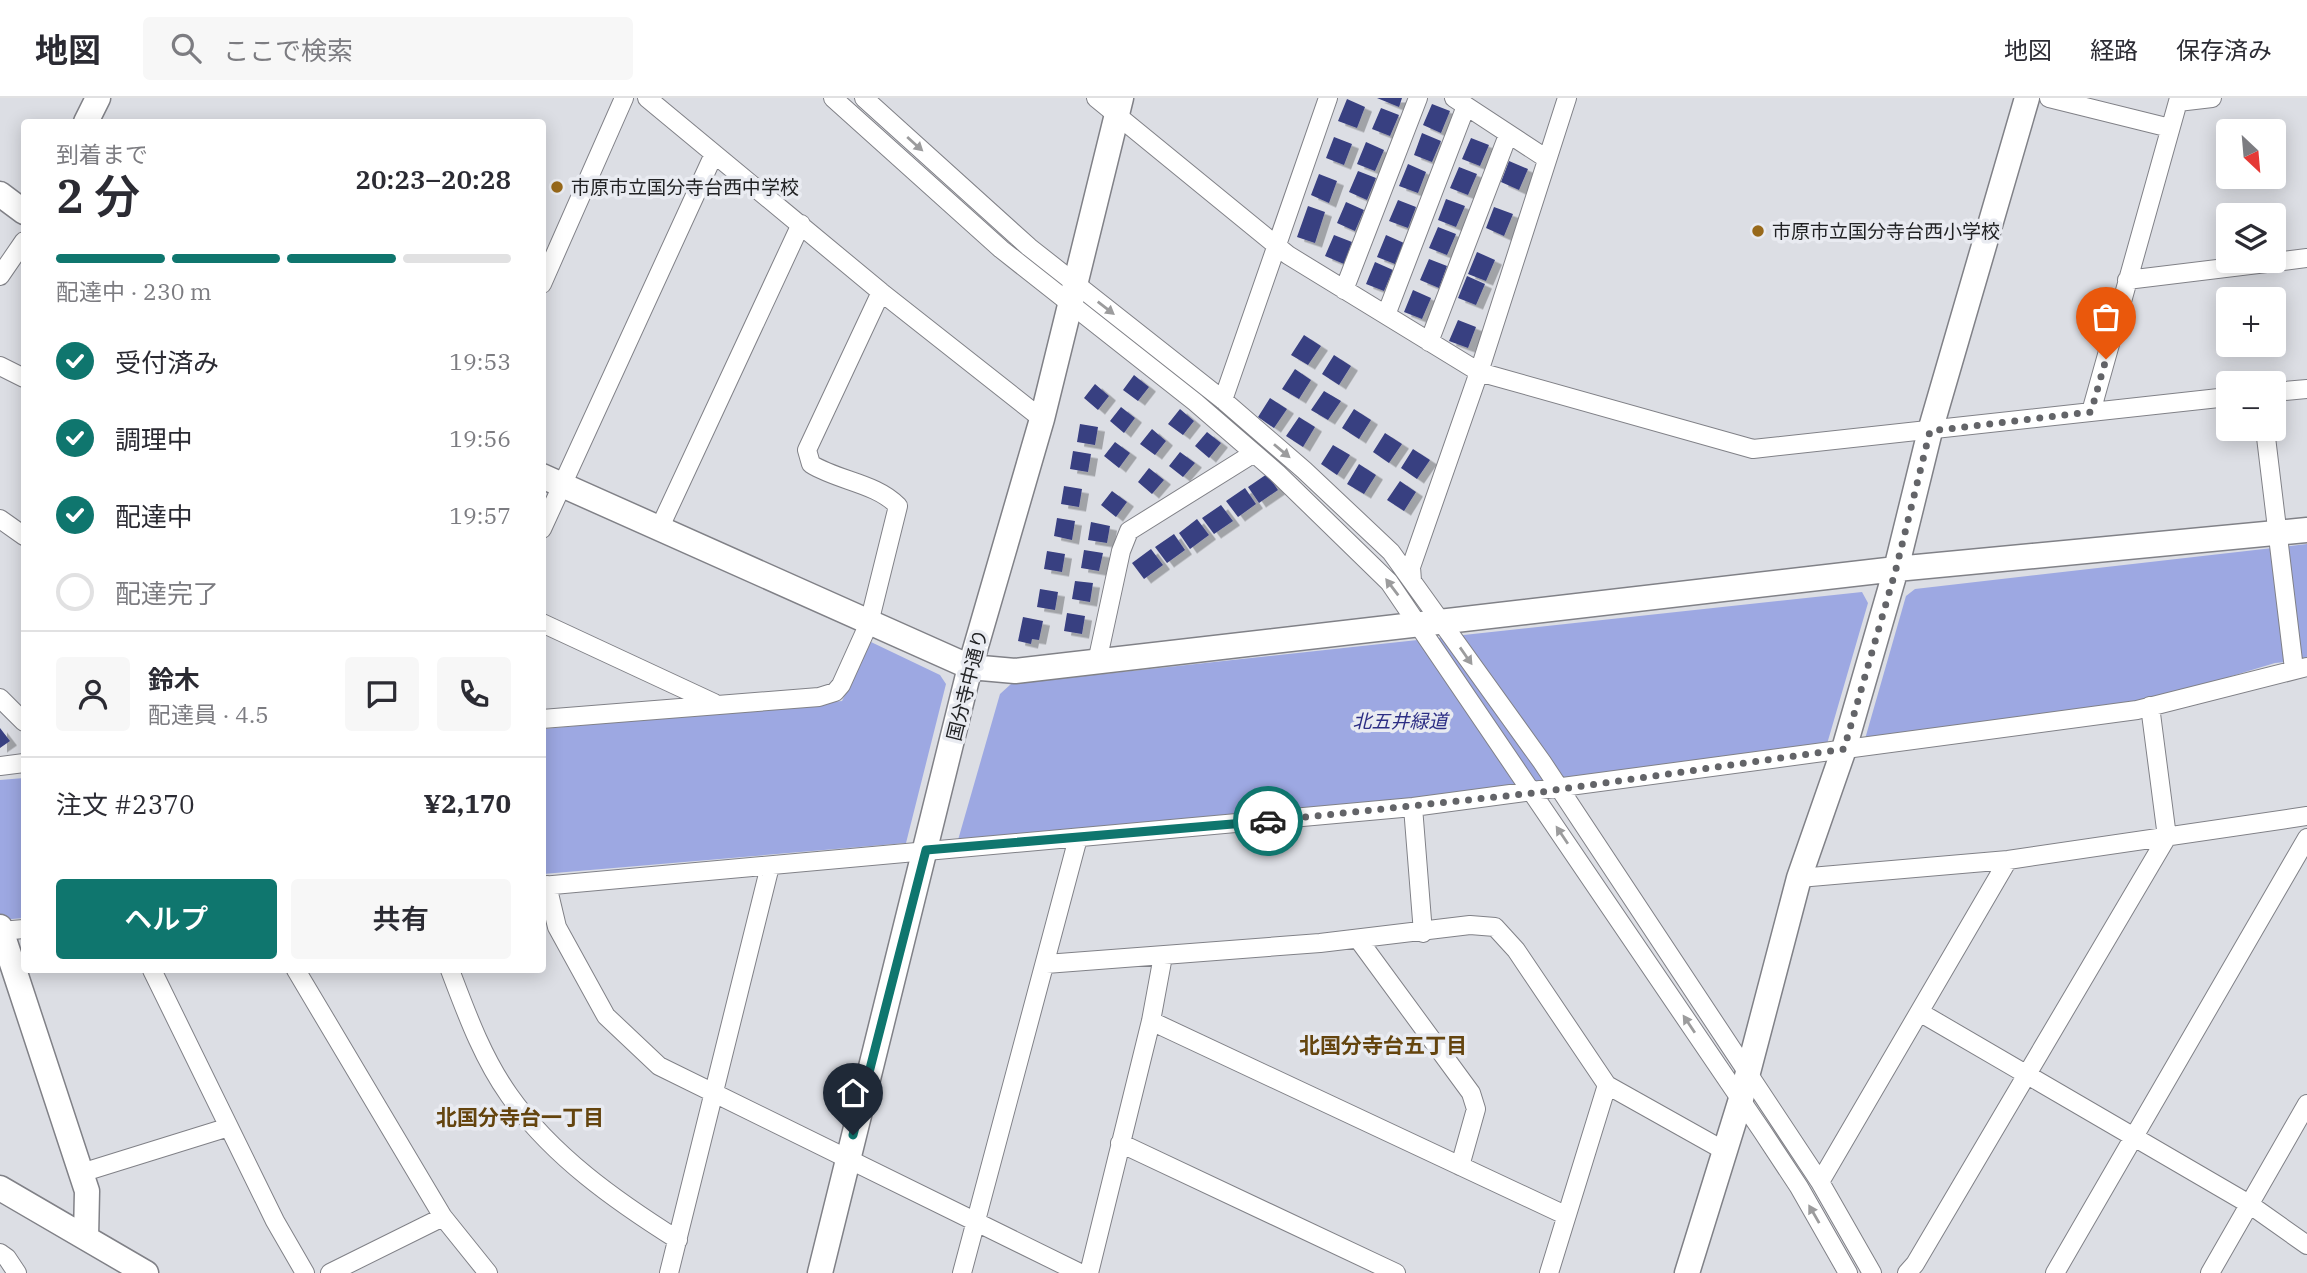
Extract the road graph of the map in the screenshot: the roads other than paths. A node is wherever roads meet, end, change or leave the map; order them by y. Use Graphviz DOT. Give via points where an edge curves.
graph roads {
  1 [pos="97,98"];
  2 [pos="624,98"];
  3 [pos="647,98"];
  4 [pos="833,98"];
  5 [pos="864,98"];
  6 [pos="1096,98"];
  7 [pos="1328,98"];
  8 [pos="1418,98"];
  9 [pos="1567,98"];
  10 [pos="2027,98"];
  11 [pos="2049,98"];
  12 [pos="2212,98"];
  13 [pos="2179,100"];
  14 [pos="1460,102"];
  15 [pos="1119,107"];
  16 [pos="87,119"];
  17 [pos="2170,128"];
  18 [pos="1508,135"];
  19 [pos="714,154"];
  20 [pos="1547,159"];
  21 [pos="0,194"];
  22 [pos="21,210"];
  23 [pos="801,224"];
  24 [pos="1275,243"];
  25 [pos="21,245"];
  26 [pos="2307,258"];
  27 [pos="546,275"];
  28 [pos="0,276"];
  29 [pos="2127,280"];
  30 [pos="1344,290"];
  31 [pos="881,292"];
  32 [pos="1072,294"];
  33 [pos="1386,316"];
  34 [pos="1429,342"];
  35 [pos="0,366"];
  36 [pos="1479,372"];
  37 [pos="21,376"];
  38 [pos="2307,388"];
  39 [pos="2286,390"];
  40 [pos="2216,398"];
  41 [pos="1223,400"];
  42 [pos="2091,412"];
  43 [pos="1042,419"];
  44 [pos="1930,431"];
  45 [pos="2266,441"];
  46 [pos="1254,453"];
  47 [pos="553,481"];
  48 [pos="546,512"];
  49 [pos="0,519"];
  50 [pos="660,527"];
  51 [pos="2307,530"];
  52 [pos="2276,533"];
  53 [pos="21,534"];
  54 [pos="1896,569"];
  55 [pos="1412,581"];
  56 [pos="869,623"];
  57 [pos="1430,623"];
  58 [pos="546,625"];
  59 [pos="1097,662"];
  60 [pos="970,667"];
  61 [pos="2303,670"];
  62 [pos="0,698"];
  63 [pos="717,704"];
  64 [pos="2150,706"];
  65 [pos="21,719"];
  66 [pos="546,719"];
  67 [pos="1844,749"];
  68 [pos="21,764"];
  69 [pos="0,766"];
  70 [pos="1559,789"];
  71 [pos="1534,793"];
  72 [pos="1413,807"];
  73 [pos="2307,816"];
  74 [pos="2167,837"];
  75 [pos="1078,838"];
  76 [pos="2307,838"];
  77 [pos="926,850"];
  78 [pos="2008,860"];
  79 [pos="771,866"];
  80 [pos="1799,878"];
  81 [pos="546,886"];
  82 [pos="546,889"];
  83 [pos="7,929"];
  84 [pos="1423,933"];
  85 [pos="1358,939"];
  86 [pos="1163,956"];
  87 [pos="1046,964"];
  88 [pos="153,973"];
  89 [pos="298,973"];
  90 [pos="451,973"];
  91 [pos="1921,1013"];
  92 [pos="1151,1021"];
  93 [pos="1747,1070"];
  94 [pos="2026,1074"];
  95 [pos="1607,1085"];
  96 [pos="712,1094"];
  97 [pos="1741,1100"];
  98 [pos="2307,1104"];
  99 [pos="229,1128"];
  100 [pos="2133,1137"];
  101 [pos="1120,1143"];
  102 [pos="1723,1150"];
  103 [pos="847,1161"];
  104 [pos="1460,1166"];
  105 [pos="81,1173"];
  106 [pos="1820,1182"];
  107 [pos="0,1188"];
  108 [pos="2249,1204"];
  109 [pos="1565,1216"];
  110 [pos="443,1217"];
  111 [pos="974,1223"];
  112 [pos="86,1238"];
  113 [pos="678,1240"];
  114 [pos="2307,1245"];
  115 [pos="1836,1251"];
  116 [pos="0,1254"];
  117 [pos="17,1273"];
  118 [pos="146,1273"];
  119 [pos="305,1273"];
  120 [pos="330,1273"];
  121 [pos="488,1273"];
  122 [pos="669,1273"];
  123 [pos="820,1273"];
  124 [pos="962,1273"];
  125 [pos="1080,1273"];
  126 [pos="1089,1273"];
  127 [pos="1395,1273"];
  128 [pos="1549,1273"];
  129 [pos="1687,1273"];
  130 [pos="1829,1273"];
  131 [pos="1848,1273"];
  132 [pos="1872,1273"];
  133 [pos="1907,1273"];
  134 [pos="2054,1273"];
  135 [pos="2210,1273"];
  1 -- 16 [label="street"];
  2 -- 27 [label="street"];
  3 -- 19 [label="street"];
  4 -- 32 [label="street" via="1001,249"];
  5 -- 32 [label="street, one-way" via="1029,247"];
  6 -- 15 [label="street"];
  7 -- 24 [label="street"];
  8 -- 30 [label="street"];
  9 -- 20 [label="street"];
  10 -- 44 [label="street"];
  11 -- 17 [label="street"];
  12 -- 13 [label="street"];
  13 -- 17 [label="street"];
  14 -- 18 [label="street"];
  14 -- 33 [label="street"];
  15 -- 24 [label="street"];
  15 -- 32 [label="street, 国分寺中通り"];
  17 -- 29 [label="street"];
  18 -- 20 [label="street"];
  18 -- 34 [label="street"];
  19 -- 23 [label="street"];
  19 -- 47 [label="street"];
  20 -- 36 [label="street"];
  21 -- 22 [label="street"];
  23 -- 31 [label="street"];
  23 -- 50 [label="street"];
  24 -- 30 [label="street"];
  24 -- 41 [label="street"];
  25 -- 28 [label="street"];
  26 -- 29 [label="street"];
  29 -- 42 [label="street"];
  30 -- 33 [label="street"];
  31 -- 43 [label="street"];
  31 -- 56 [label="street" via="807,450 811,464 888,495 898,506"];
  32 -- 41 [label="street, one-way"];
  32 -- 43 [label="street, 国分寺中通り"];
  32 -- 46 [label="street"];
  33 -- 34 [label="street"];
  34 -- 36 [label="street"];
  35 -- 37 [label="street"];
  36 -- 44 [label="street" via="1753,449"];
  36 -- 55 [label="street" via="1411,567"];
  38 -- 39 [label="street"];
  40 -- 42 [label="street"];
  41 -- 55 [label="street, one-way" via="1391,552"];
  42 -- 44 [label="street"];
  43 -- 60 [label="street, 国分寺中通り"];
  44 -- 54 [label="street"];
  45 -- 52 [label="street"];
  57 -- 46 [label="street, one-way"];
  46 -- 59 [label="street" via="1129,531"];
  47 -- 48 [label="street"];
  47 -- 50 [label="street"];
  49 -- 53 [label="street"];
  50 -- 56 [label="street"];
  51 -- 52 [label="street"];
  52 -- 54 [label="street"];
  52 -- 61 [label="street"];
  54 -- 57 [label="street"];
  54 -- 67 [label="street"];
  55 -- 57 [label="street"];
  56 -- 60 [label="street"];
  56 -- 63 [label="street" via="835,692"];
  57 -- 59 [label="street"];
  57 -- 70 [label="street, one-way"];
  57 -- 71 [label="street"];
  58 -- 63 [label="street"];
  59 -- 60 [label="street" via="1015,671"];
  60 -- 77 [label="street, 国分寺中通り"];
  61 -- 64 [label="street"];
  62 -- 65 [label="street"];
  63 -- 66 [label="street"];
  64 -- 67 [label="street"];
  64 -- 74 [label="street"];
  67 -- 70 [label="street"];
  67 -- 80 [label="street"];
  68 -- 69 [label="street"];
  70 -- 71 [label="street"];
  70 -- 93 [label="street"];
  71 -- 72 [label="street"];
  97 -- 71 [label="street, one-way"];
  72 -- 75 [label="street"];
  72 -- 84 [label="street"];
  73 -- 74 [label="street"];
  74 -- 78 [label="street"];
  74 -- 94 [label="street"];
  75 -- 77 [label="street"];
  75 -- 87 [label="street"];
  76 -- 100 [label="street"];
  77 -- 79 [label="street"];
  77 -- 103 [label="street, 国分寺中通り"];
  78 -- 80 [label="street"];
  78 -- 91 [label="street"];
  79 -- 81 [label="street"];
  79 -- 96 [label="street"];
  80 -- 93 [label="street"];
  82 -- 96 [label="street" via="557,927 606,1016 659,1066"];
  83 -- 105 [label="street"];
  84 -- 85 [label="street"];
  84 -- 95 [label="street" via="1470,925 1495,927 1516,950"];
  85 -- 86 [label="street"];
  85 -- 104 [label="street" via="1471,1093 1476,1110"];
  86 -- 87 [label="street"];
  86 -- 92 [label="street"];
  87 -- 111 [label="street"];
  88 -- 99 [label="street"];
  89 -- 110 [label="street"];
  90 -- 113 [label="street" via="474,1032 509,1095 561,1153 619,1203"];
  91 -- 94 [label="street"];
  91 -- 106 [label="street"];
  92 -- 101 [label="street"];
  92 -- 104 [label="street"];
  93 -- 97 [label="street"];
  93 -- 106 [label="street"];
  94 -- 100 [label="street"];
  94 -- 133 [label="street"];
  95 -- 102 [label="street"];
  95 -- 109 [label="street"];
  96 -- 103 [label="street"];
  96 -- 113 [label="street"];
  97 -- 102 [label="street"];
  115 -- 97 [label="street, one-way"];
  98 -- 108 [label="street"];
  99 -- 105 [label="street"];
  99 -- 119 [label="street"];
  100 -- 108 [label="street"];
  100 -- 134 [label="street"];
  101 -- 126 [label="street"];
  101 -- 127 [label="street"];
  102 -- 129 [label="street"];
  103 -- 111 [label="street"];
  103 -- 123 [label="street, 国分寺中通り"];
  104 -- 109 [label="street"];
  105 -- 112 [label="street" via="88,1191"];
  106 -- 132 [label="street"];
  107 -- 112 [label="street"];
  108 -- 114 [label="street"];
  108 -- 135 [label="street"];
  109 -- 128 [label="street"];
  110 -- 120 [label="street"];
  110 -- 121 [label="street"];
  111 -- 124 [label="street"];
  111 -- 125 [label="street"];
  112 -- 118 [label="street"];
  113 -- 122 [label="street"];
  115 -- 130 [label="street"];
  115 -- 131 [label="street"];
  116 -- 117 [label="street"];
}
